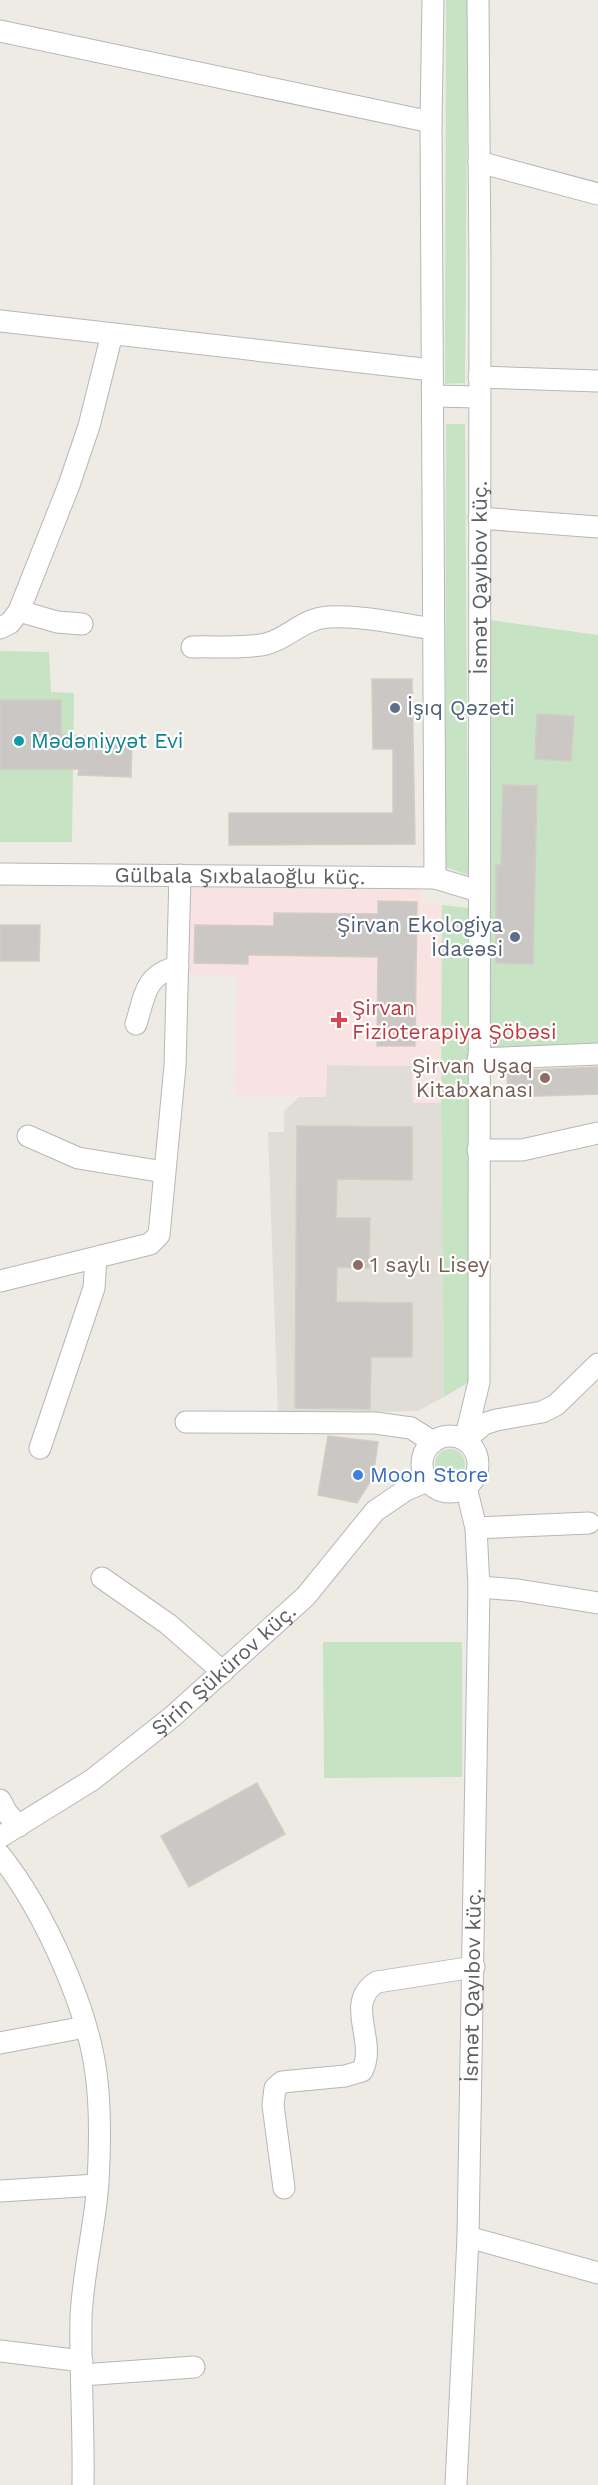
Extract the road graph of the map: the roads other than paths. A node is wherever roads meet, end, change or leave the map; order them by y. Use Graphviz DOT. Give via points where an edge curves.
graph roads {
  1 [pos="433,0"];
  2 [pos="478,0"];
  3 [pos="0,31"];
  4 [pos="431,122"];
  5 [pos="479,162"];
  6 [pos="598,194"];
  7 [pos="0,321"];
  8 [pos="112,334"];
  9 [pos="432,370"];
  10 [pos="598,381"];
  11 [pos="479,387"];
  12 [pos="433,396"];
  13 [pos="479,518"];
  14 [pos="598,527"];
  15 [pos="19,611"];
  16 [pos="81,624"];
  17 [pos="0,628"];
  18 [pos="433,629"];
  19 [pos="192,647"];
  20 [pos="0,874"];
  21 [pos="180,875"];
  22 [pos="435,878"];
  23 [pos="478,891"];
  24 [pos="178,967"];
  25 [pos="136,1024"];
  26 [pos="598,1054"];
  27 [pos="478,1059"];
  28 [pos="598,1133"];
  29 [pos="28,1136"];
  30 [pos="478,1150"];
  31 [pos="164,1172"];
  32 [pos="96,1258"];
  33 [pos="0,1281"];
  34 [pos="598,1364"];
  35 [pos="186,1422"];
  36 [pos="465,1440"];
  37 [pos="433,1442"];
  38 [pos="40,1448"];
  39 [pos="427,1480"];
  40 [pos="466,1487"];
  41 [pos="589,1523"];
  42 [pos="476,1528"];
  43 [pos="102,1578"];
  44 [pos="479,1587"];
  45 [pos="598,1603"];
  46 [pos="223,1672"];
  47 [pos="0,1800"];
  48 [pos="19,1826"];
  49 [pos="0,1837"];
  50 [pos="0,1855"];
  51 [pos="474,1967"];
  52 [pos="86,2026"];
  53 [pos="0,2043"];
  54 [pos="97,2185"];
  55 [pos="284,2188"];
  56 [pos="0,2191"];
  57 [pos="468,2237"];
  58 [pos="598,2273"];
  59 [pos="0,2351"];
  60 [pos="194,2367"];
  61 [pos="82,2368"];
  62 [pos="83,2485"];
  63 [pos="456,2485"];
  1 -- 4 [label="street"];
  2 -- 5 [label="street, İsmət Qayıbov küç."];
  3 -- 4 [label="street"];
  4 -- 9 [label="street"];
  5 -- 6 [label="street"];
  5 -- 11 [label="street, İsmət Qayıbov küç."];
  7 -- 8 [label="street"];
  8 -- 9 [label="street"];
  8 -- 15 [label="street" via="89,426"];
  9 -- 12 [label="street"];
  10 -- 11 [label="street"];
  11 -- 12 [label="street"];
  11 -- 13 [label="street, İsmət Qayıbov küç."];
  12 -- 18 [label="street"];
  13 -- 14 [label="street"];
  13 -- 23 [label="street, İsmət Qayıbov küç."];
  15 -- 16 [label="street"];
  15 -- 17 [label="street"];
  18 -- 19 [label="street" via="328,617 311,620 265,645"];
  18 -- 22 [label="street"];
  20 -- 21 [label="street, Gülbala Şıxbalaoğlu küç."];
  21 -- 22 [label="street, Gülbala Şıxbalaoğlu küç."];
  21 -- 24 [label="street"];
  22 -- 23 [label="street, Gülbala Şıxbalaoğlu küç."];
  23 -- 27 [label="street, İsmət Qayıbov küç."];
  24 -- 25 [label="street" via="156,975 147,989"];
  24 -- 31 [label="street" via="175,1066"];
  26 -- 27 [label="street"];
  27 -- 30 [label="street, İsmət Qayıbov küç."];
  28 -- 30 [label="street" via="522,1150"];
  29 -- 31 [label="street" via="78,1158"];
  30 -- 36 [label="street, İsmət Qayıbov küç." via="479,1382"];
  31 -- 32 [label="street" via="159,1235 150,1245"];
  32 -- 33 [label="street"];
  32 -- 38 [label="street" via="94,1288"];
  34 -- 36 [label="street" via="556,1405 542,1412 484,1424"];
  35 -- 37 [label="street" via="375,1423 411,1428"];
  36 -- 37 [label="street" via="454,1436"];
  36 -- 40 [label="street" via="473,1448 478,1469"];
  37 -- 39 [label="street" via="422,1460"];
  39 -- 40 [label="street" via="446,1492"];
  39 -- 46 [label="street, Şirin Şükürov küç." via="375,1511 306,1596"];
  40 -- 42 [label="street, İsmət Qayıbov küç."];
  41 -- 42 [label="street"];
  42 -- 44 [label="street, İsmət Qayıbov küç."];
  43 -- 46 [label="street" via="168,1624"];
  44 -- 45 [label="street"];
  44 -- 51 [label="street, İsmət Qayıbov küç."];
  46 -- 48 [label="street, Şirin Şükürov küç." via="92,1780"];
  47 -- 48 [label="street"];
  48 -- 49 [label="street, Şirin Şükürov küç."];
  50 -- 52 [label="street" via="22,1886 61,1958"];
  51 -- 55 [label="street" via="377,1982 366,1989 360,2005 368,2060 362,2071 282,2082 275,2088 273,2105"];
  51 -- 57 [label="street, İsmət Qayıbov küç."];
  52 -- 53 [label="street"];
  52 -- 54 [label="street" via="96,2072"];
  54 -- 56 [label="street"];
  54 -- 61 [label="street" via="81,2316"];
  57 -- 58 [label="street"];
  57 -- 63 [label="street, İsmət Qayıbov küç."];
  59 -- 61 [label="street"];
  60 -- 61 [label="street"];
  61 -- 62 [label="street"];
}
